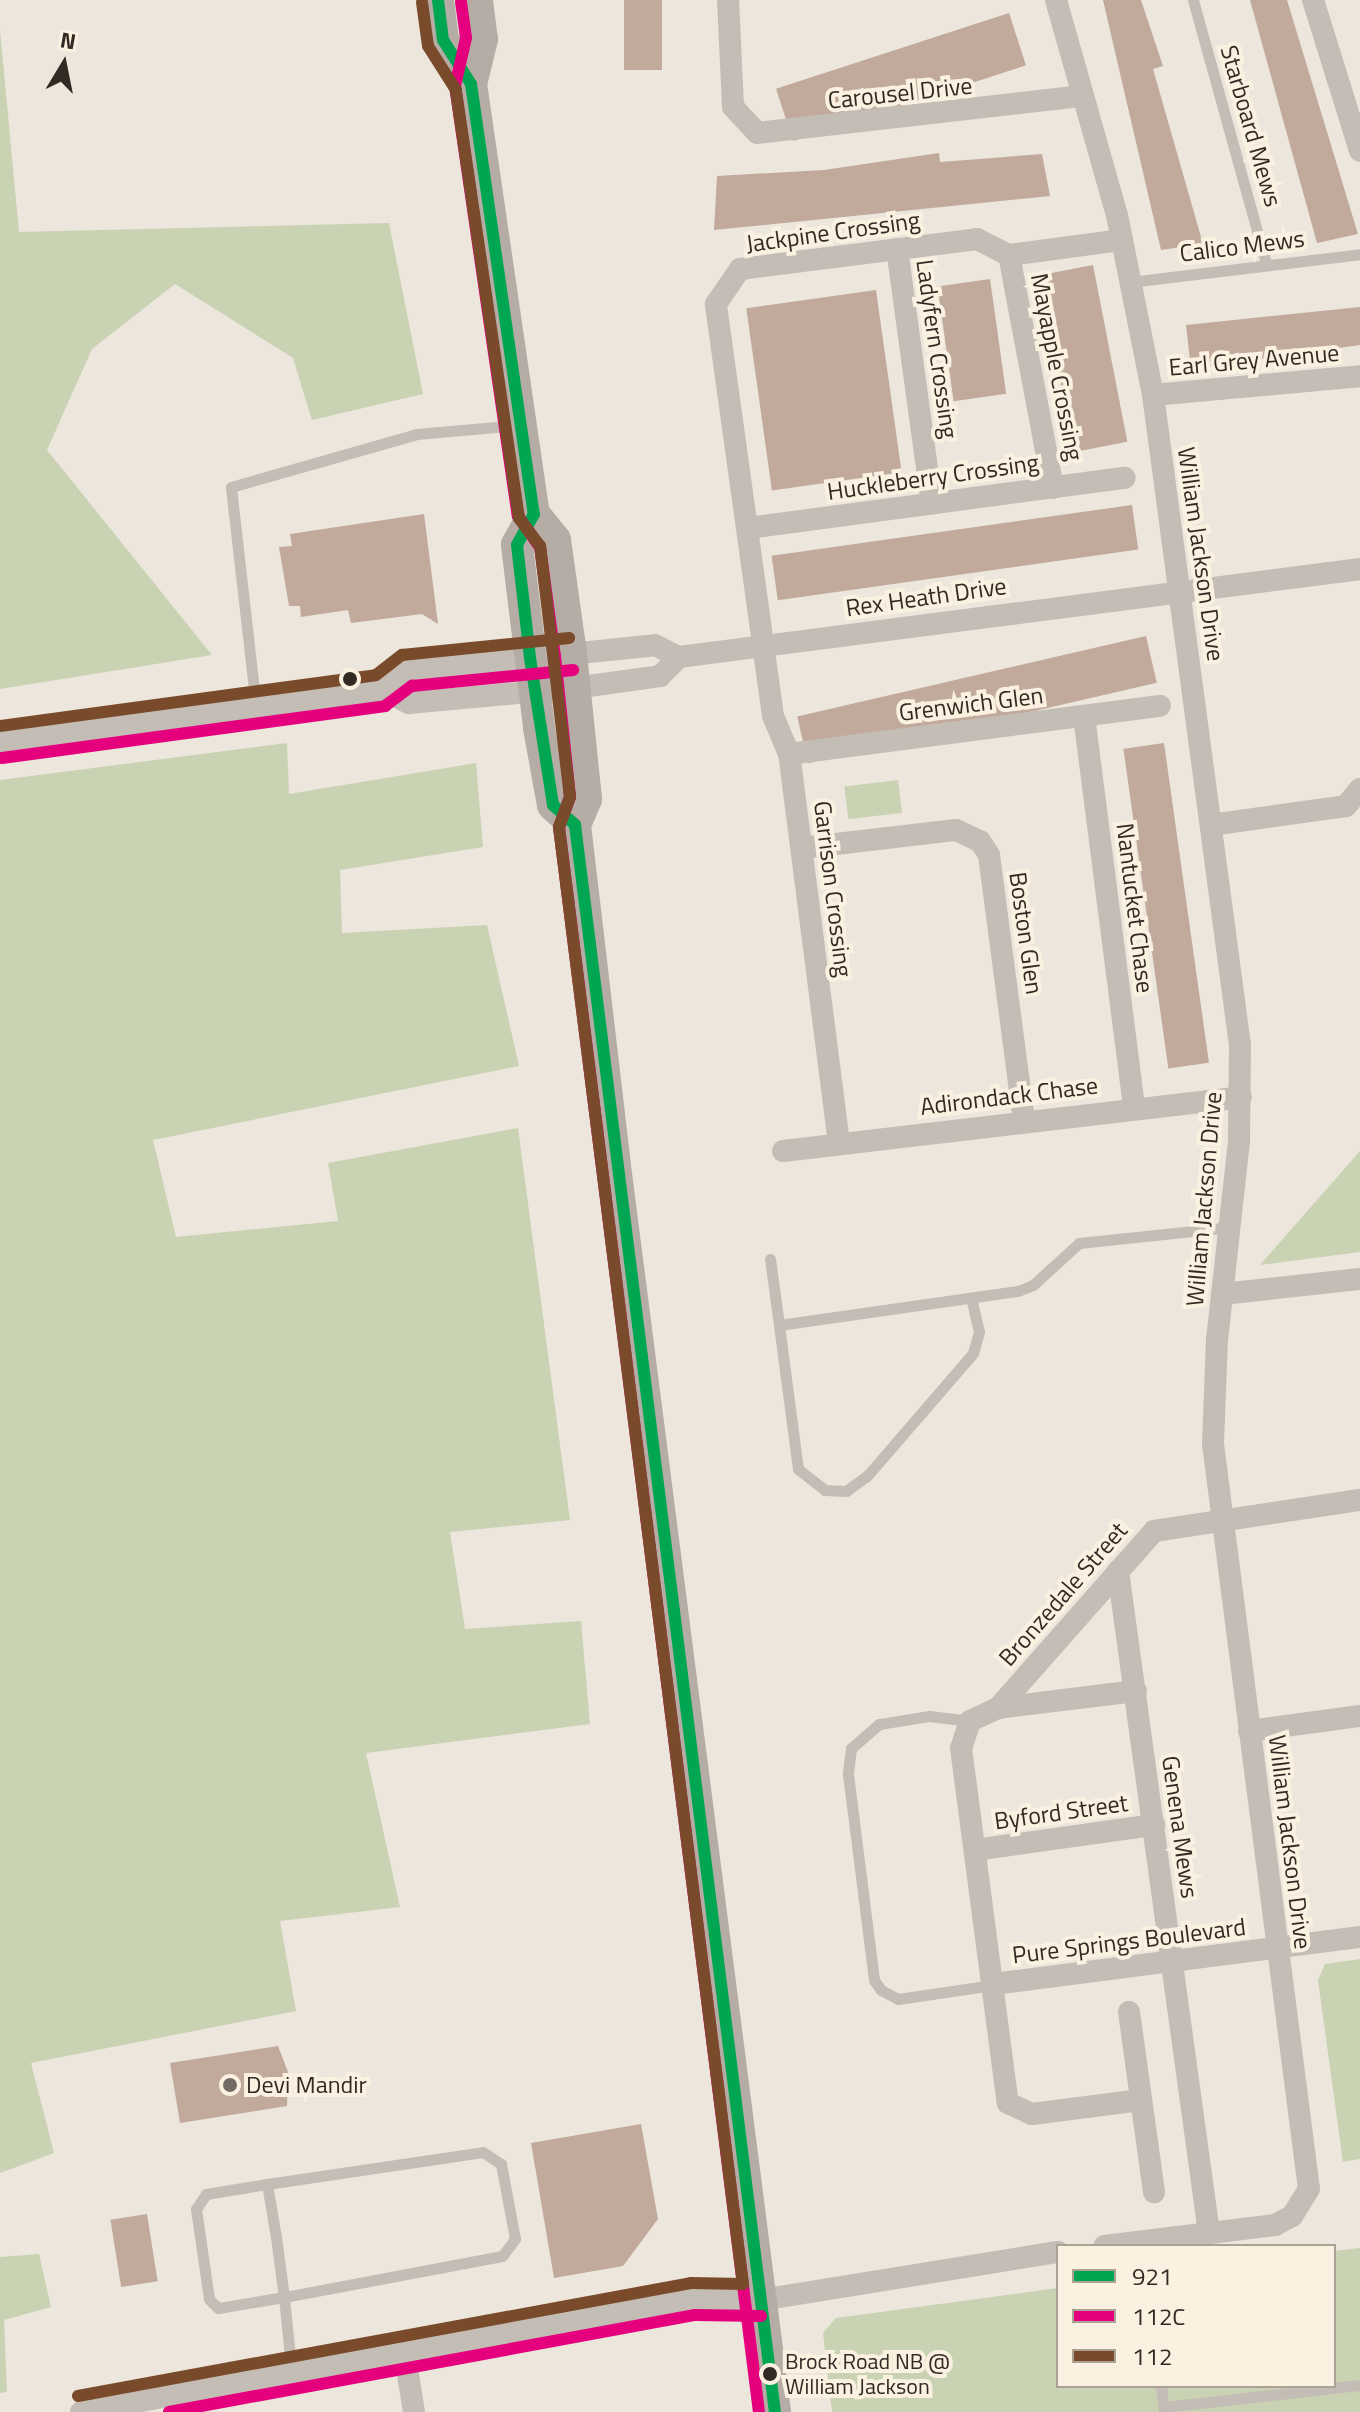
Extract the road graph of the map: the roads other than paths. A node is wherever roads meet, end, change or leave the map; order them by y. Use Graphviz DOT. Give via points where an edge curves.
graph roads {
  1 [pos="438,0"];
  2 [pos="477,0"];
  3 [pos="728,0"];
  4 [pos="1056,0"];
  5 [pos="1193,0"];
  6 [pos="1313,0"];
  7 [pos="471,84"];
  8 [pos="1083,96"];
  9 [pos="1360,151"];
  10 [pos="1122,240"];
  11 [pos="897,249"];
  12 [pos="1360,254"];
  13 [pos="1009,255"];
  14 [pos="1266,264"];
  15 [pos="1130,282"];
  16 [pos="1360,376"];
  17 [pos="1153,395"];
  18 [pos="521,424"];
  19 [pos="1125,478"];
  20 [pos="1053,488"];
  21 [pos="932,504"];
  22 [pos="534,514"];
  23 [pos="748,528"];
  24 [pos="1360,569"];
  25 [pos="1180,590"];
  26 [pos="763,645"];
  27 [pos="571,654"];
  28 [pos="679,657"];
  29 [pos="530,658"];
  30 [pos="574,688"];
  31 [pos="383,690"];
  32 [pos="534,692"];
  33 [pos="1160,706"];
  34 [pos="256,707"];
  35 [pos="1084,716"];
  36 [pos="0,742"];
  37 [pos="789,754"];
  38 [pos="1360,789"];
  39 [pos="575,825"];
  40 [pos="1211,825"];
  41 [pos="802,848"];
  42 [pos="1241,1097"];
  43 [pos="1134,1106"];
  44 [pos="1024,1120"];
  45 [pos="839,1143"];
  46 [pos="783,1151"];
  47 [pos="1230,1227"];
  48 [pos="770,1259"];
  49 [pos="1360,1279"];
  50 [pos="1222,1294"];
  51 [pos="971,1298"];
  52 [pos="779,1325"];
  53 [pos="1360,1500"];
  54 [pos="1221,1519"];
  55 [pos="1118,1571"];
  56 [pos="1136,1691"];
  57 [pos="998,1708"];
  58 [pos="1360,1716"];
  59 [pos="970,1721"];
  60 [pos="1249,1731"];
  61 [pos="1154,1825"];
  62 [pos="975,1850"];
  63 [pos="1360,1937"];
  64 [pos="1277,1947"];
  65 [pos="1173,1961"];
  66 [pos="993,1984"];
  67 [pos="1129,2012"];
  68 [pos="1141,2100"];
  69 [pos="267,2184"];
  70 [pos="1154,2192"];
  71 [pos="1209,2233"];
  72 [pos="1141,2244"];
  73 [pos="1056,2252"];
  74 [pos="284,2297"];
  75 [pos="761,2300"];
  76 [pos="405,2356"];
  77 [pos="294,2375"];
  78 [pos="1360,2385"];
  79 [pos="1161,2388"];
  80 [pos="1164,2410"];
  81 [pos="81,2412"];
  82 [pos="414,2412"];
  83 [pos="775,2412"];
  1 -- 7 [label="main road" via="443,40"];
  2 -- 7 [label="main road" via="482,39"];
  3 -- 8 [label="street, Carousel Drive" via="733,107 757,133"];
  4 -- 8 [label="street, William Jackson Drive"];
  5 -- 14 [label="lane, Starboard Mews"];
  6 -- 9 [label="street"];
  7 -- 18 [label="main road"];
  8 -- 10 [label="street, William Jackson Drive"];
  10 -- 13 [label="street"];
  10 -- 15 [label="street, William Jackson Drive"];
  11 -- 13 [label="street, Jackpine Crossing" via="977,239"];
  11 -- 21 [label="street, Ladyfern Crossing"];
  11 -- 23 [label="street, Jackpine Crossing" via="740,269 724,285 716,304"];
  12 -- 14 [label="lane, Calico Mews"];
  13 -- 20 [label="street, Mayapple Crossing"];
  14 -- 15 [label="lane, Calico Mews"];
  15 -- 17 [label="street, William Jackson Drive"];
  16 -- 17 [label="street, Earl Grey Avenue"];
  17 -- 25 [label="street, William Jackson Drive"];
  18 -- 22 [label="main road"];
  18 -- 34 [label="lane" via="417,434 231,487"];
  19 -- 20 [label="street, Huckleberry Crossing"];
  20 -- 21 [label="street, Huckleberry Crossing"];
  21 -- 23 [label="street, Huckleberry Crossing"];
  22 -- 27 [label="main road" via="555,540"];
  22 -- 29 [label="main road" via="517,545"];
  23 -- 26 [label="street, Jackpine Crossing"];
  24 -- 25 [label="street, Rex Heath Drive"];
  25 -- 26 [label="street, Rex Heath Drive"];
  25 -- 40 [label="street, William Jackson Drive"];
  26 -- 28 [label="street, Rex Heath Drive"];
  26 -- 37 [label="street, Garrison Crossing" via="775,727"];
  27 -- 28 [label="street, Rex Heath Drive" via="655,645"];
  27 -- 29 [label="street, Rex Heath Drive"];
  27 -- 30 [label="main road"];
  28 -- 30 [label="street, Rex Heath Drive" via="660,676"];
  29 -- 31 [label="street, Rex Heath Drive" via="405,671"];
  29 -- 32 [label="main road"];
  30 -- 32 [label="street, Rex Heath Drive"];
  30 -- 39 [label="main road" via="586,799"];
  31 -- 32 [label="street, Rex Heath Drive" via="409,703"];
  31 -- 34 [label="street"];
  32 -- 39 [label="main road" via="553,805"];
  33 -- 35 [label="street, Grenwich Glen"];
  34 -- 36 [label="street"];
  35 -- 37 [label="street, Grenwich Glen"];
  35 -- 43 [label="street, Nantucket Chase"];
  37 -- 41 [label="street, Garrison Crossing"];
  38 -- 40 [label="street" via="1346,806"];
  39 -- 75 [label="main road"];
  40 -- 42 [label="street, William Jackson Drive"];
  41 -- 44 [label="street, Boston Glen" via="956,830 980,841 989,855"];
  41 -- 45 [label="street, Garrison Crossing"];
  42 -- 43 [label="street, Adirondack Chase"];
  42 -- 47 [label="street, William Jackson Drive"];
  43 -- 44 [label="street, Adirondack Chase"];
  44 -- 45 [label="street, Adirondack Chase"];
  45 -- 46 [label="street, Adirondack Chase"];
  47 -- 50 [label="street, William Jackson Drive"];
  47 -- 51 [label="lane" via="1079,1243 1033,1285"];
  48 -- 52 [label="lane"];
  49 -- 50 [label="street"];
  50 -- 54 [label="street, William Jackson Drive" via="1213,1444"];
  51 -- 52 [label="lane"];
  51 -- 52 [label="lane" via="979,1332 973,1353 867,1476 846,1491 825,1490 798,1469"];
  53 -- 54 [label="street, Bronzedale Street"];
  54 -- 55 [label="street, Bronzedale Street" via="1154,1531"];
  54 -- 60 [label="street, William Jackson Drive"];
  55 -- 56 [label="street, Genena Mews"];
  55 -- 57 [label="street, Bronzedale Street"];
  56 -- 57 [label="street"];
  56 -- 61 [label="street, Genena Mews"];
  57 -- 59 [label="street"];
  58 -- 60 [label="street"];
  59 -- 62 [label="street, Pure Springs Boulevard" via="961,1748"];
  59 -- 66 [label="lane" via="929,1716 879,1724 851,1748 848,1774 874,1980 898,1999"];
  60 -- 64 [label="street, William Jackson Drive"];
  61 -- 62 [label="street, Byford Street"];
  61 -- 65 [label="street, Genena Mews"];
  62 -- 66 [label="street, Pure Springs Boulevard"];
  63 -- 64 [label="street, Pure Springs Boulevard"];
  64 -- 65 [label="street, Pure Springs Boulevard"];
  64 -- 71 [label="street, William Jackson Drive" via="1309,2189 1292,2216 1275,2225"];
  65 -- 66 [label="street, Pure Springs Boulevard"];
  65 -- 71 [label="street, Genena Mews"];
  66 -- 68 [label="street" via="1008,2103 1032,2114"];
  67 -- 68 [label="street"];
  68 -- 70 [label="street"];
  69 -- 74 [label="lane"];
  69 -- 74 [label="lane" via="206,2194 196,2209 209,2299 218,2308"];
  69 -- 74 [label="lane" via="483,2152 501,2164 515,2239 502,2256"];
  71 -- 72 [label="street, William Jackson Drive"];
  73 -- 75 [label="street"];
  74 -- 77 [label="lane"];
  75 -- 76 [label="street" via="694,2299"];
  75 -- 83 [label="main road"];
  76 -- 77 [label="street"];
  76 -- 82 [label="street"];
  77 -- 81 [label="street"];
  78 -- 80 [label="lane"];
  79 -- 80 [label="lane"];
}
